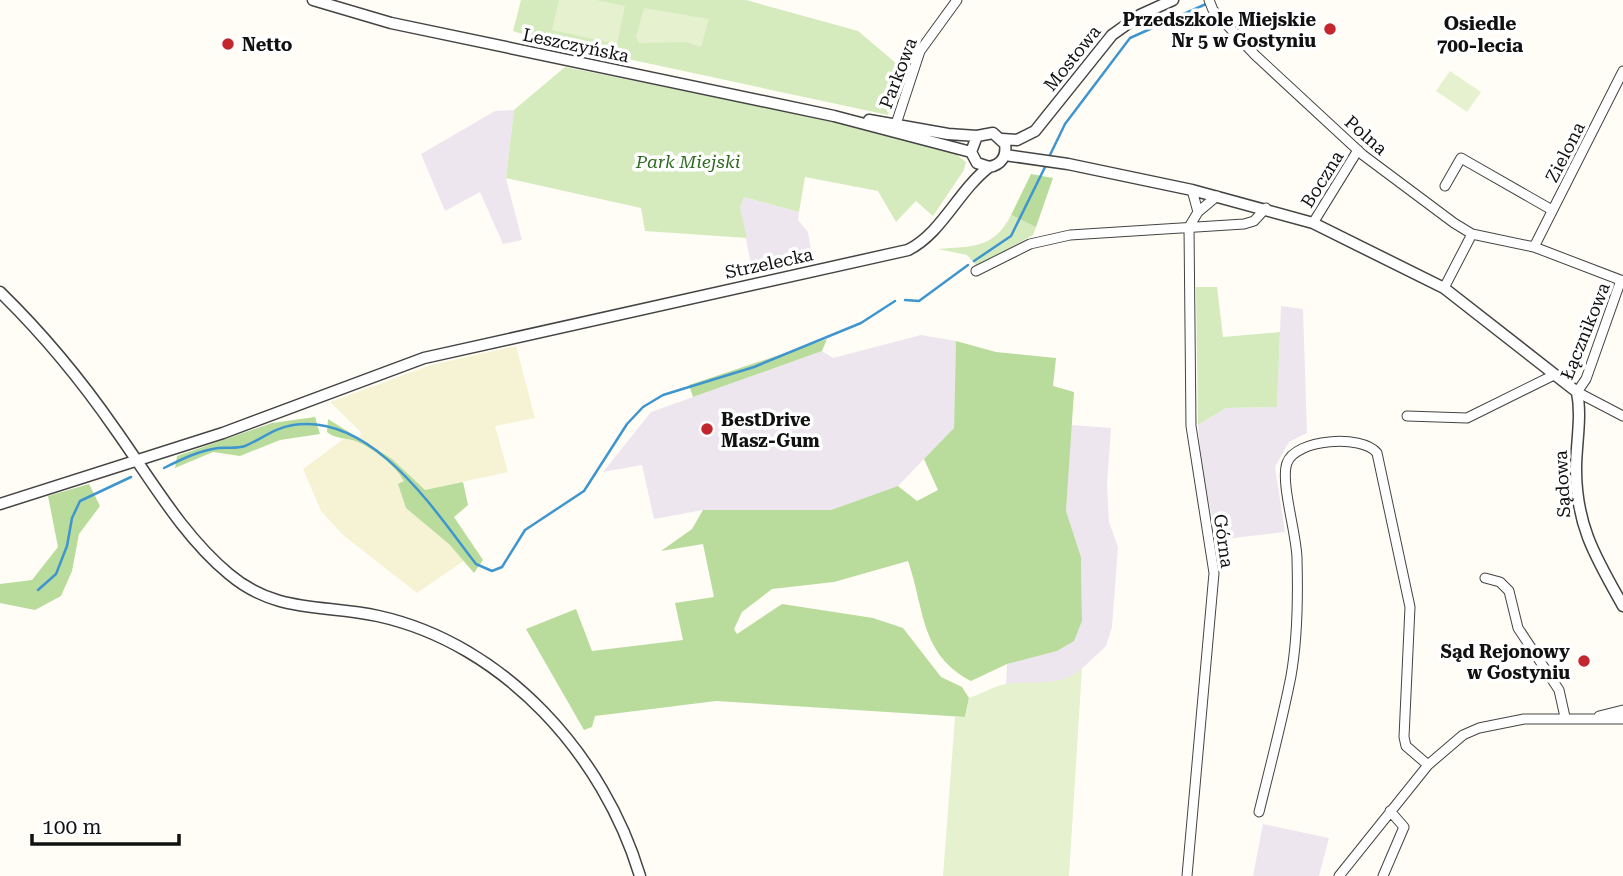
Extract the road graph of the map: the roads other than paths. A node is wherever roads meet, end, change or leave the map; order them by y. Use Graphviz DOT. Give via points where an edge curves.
graph roads {
  1 [pos="313,0"];
  2 [pos="957,0"];
  3 [pos="1173,0"];
  4 [pos="343,5"];
  5 [pos="1211,5"];
  6 [pos="1623,71"];
  7 [pos="834,116"];
  8 [pos="896,124"];
  9 [pos="1035,131"];
  10 [pos="977,136"];
  11 [pos="1002,139"];
  12 [pos="1358,150"];
  13 [pos="973,155"];
  14 [pos="1005,155"];
  15 [pos="1038,159"];
  16 [pos="989,167"];
  17 [pos="1445,186"];
  18 [pos="1192,190"];
  19 [pos="1217,196"];
  20 [pos="953,203"];
  21 [pos="1266,208"];
  22 [pos="1552,210"];
  23 [pos="1198,212"];
  24 [pos="1313,223"];
  25 [pos="1189,227"];
  26 [pos="1472,234"];
  27 [pos="1534,247"];
  28 [pos="976,271"];
  29 [pos="1622,281"];
  30 [pos="1444,288"];
  31 [pos="0,292"];
  32 [pos="1554,375"];
  33 [pos="1577,392"];
  34 [pos="1407,416"];
  35 [pos="1623,416"];
  36 [pos="135,461"];
  37 [pos="0,504"];
  38 [pos="1485,578"];
  39 [pos="1623,607"];
  40 [pos="1623,710"];
  41 [pos="1564,717"];
  42 [pos="1594,717"];
  43 [pos="1623,719"];
  44 [pos="1428,765"];
  45 [pos="1390,811"];
  46 [pos="1259,812"];
  47 [pos="640,876"];
  48 [pos="1187,876"];
  49 [pos="1339,876"];
  50 [pos="1382,876"];
  1 -- 4 [label="street, Leszczyńska"];
  2 -- 8 [label="street, Parkowa" via="920,51"];
  3 -- 9 [label="street, Mostowa" via="1112,35"];
  4 -- 7 [label="street, Leszczyńska" via="448,36"];
  5 -- 12 [label="street, Polna" via="1255,55"];
  6 -- 22 [label="street, Zielona"];
  7 -- 8 [label="street, Leszczyńska"];
  7 -- 13 [label="street, Leszczyńska"];
  8 -- 10 [label="street, Leszczyńska"];
  9 -- 11 [label="street" via="1017,140"];
  9 -- 15 [label="street" via="1031,145"];
  10 -- 11 [label="street" via="987,132"];
  10 -- 13 [label="street"];
  11 -- 14 [label="street"];
  12 -- 24 [label="street, Boczna"];
  12 -- 26 [label="street, Polna"];
  13 -- 16 [label="street"];
  13 -- 20 [label="street, Strzelecka"];
  14 -- 15 [label="street"];
  14 -- 16 [label="street"];
  15 -- 18 [label="street"];
  16 -- 20 [label="street, Strzelecka"];
  17 -- 22 [label="street" via="1461,158"];
  18 -- 19 [label="street"];
  18 -- 23 [label="street"];
  19 -- 21 [label="street"];
  19 -- 23 [label="street"];
  20 -- 36 [label="street, Strzelecka" via="925,242 908,250 424,358"];
  21 -- 24 [label="street"];
  21 -- 25 [label="street" via="1244,224"];
  22 -- 27 [label="street, Zielona"];
  23 -- 25 [label="street"];
  24 -- 30 [label="street"];
  25 -- 28 [label="street" via="1070,235 1030,244"];
  25 -- 48 [label="street, Górna" via="1191,426 1214,573"];
  26 -- 27 [label="street, Polna"];
  26 -- 30 [label="street"];
  27 -- 29 [label="street, Polna"];
  29 -- 33 [label="street, Łącznikowa"];
  30 -- 32 [label="street"];
  31 -- 36 [label="street" via="64,361"];
  32 -- 33 [label="street"];
  32 -- 34 [label="street" via="1467,418"];
  33 -- 35 [label="street"];
  33 -- 39 [label="street, Sądowa" via="1581,523"];
  36 -- 37 [label="street, Strzelecka"];
  36 -- 47 [label="street" via="205,550 244,585 291,606 380,616 418,629 501,676 568,738 600,784"];
  38 -- 41 [label="street" via="1500,582 1509,591 1518,628 1559,690"];
  40 -- 42 [label="street"];
  41 -- 42 [label="street"];
  41 -- 44 [label="street" via="1479,728 1463,735"];
  42 -- 43 [label="street"];
  44 -- 45 [label="street"];
  44 -- 46 [label="street" via="1406,746 1404,737 1410,607 1377,453 1358,442 1307,446 1293,453 1285,469 1297,557 1291,674"];
  45 -- 49 [label="street"];
  45 -- 50 [label="street" via="1404,827"];
}
